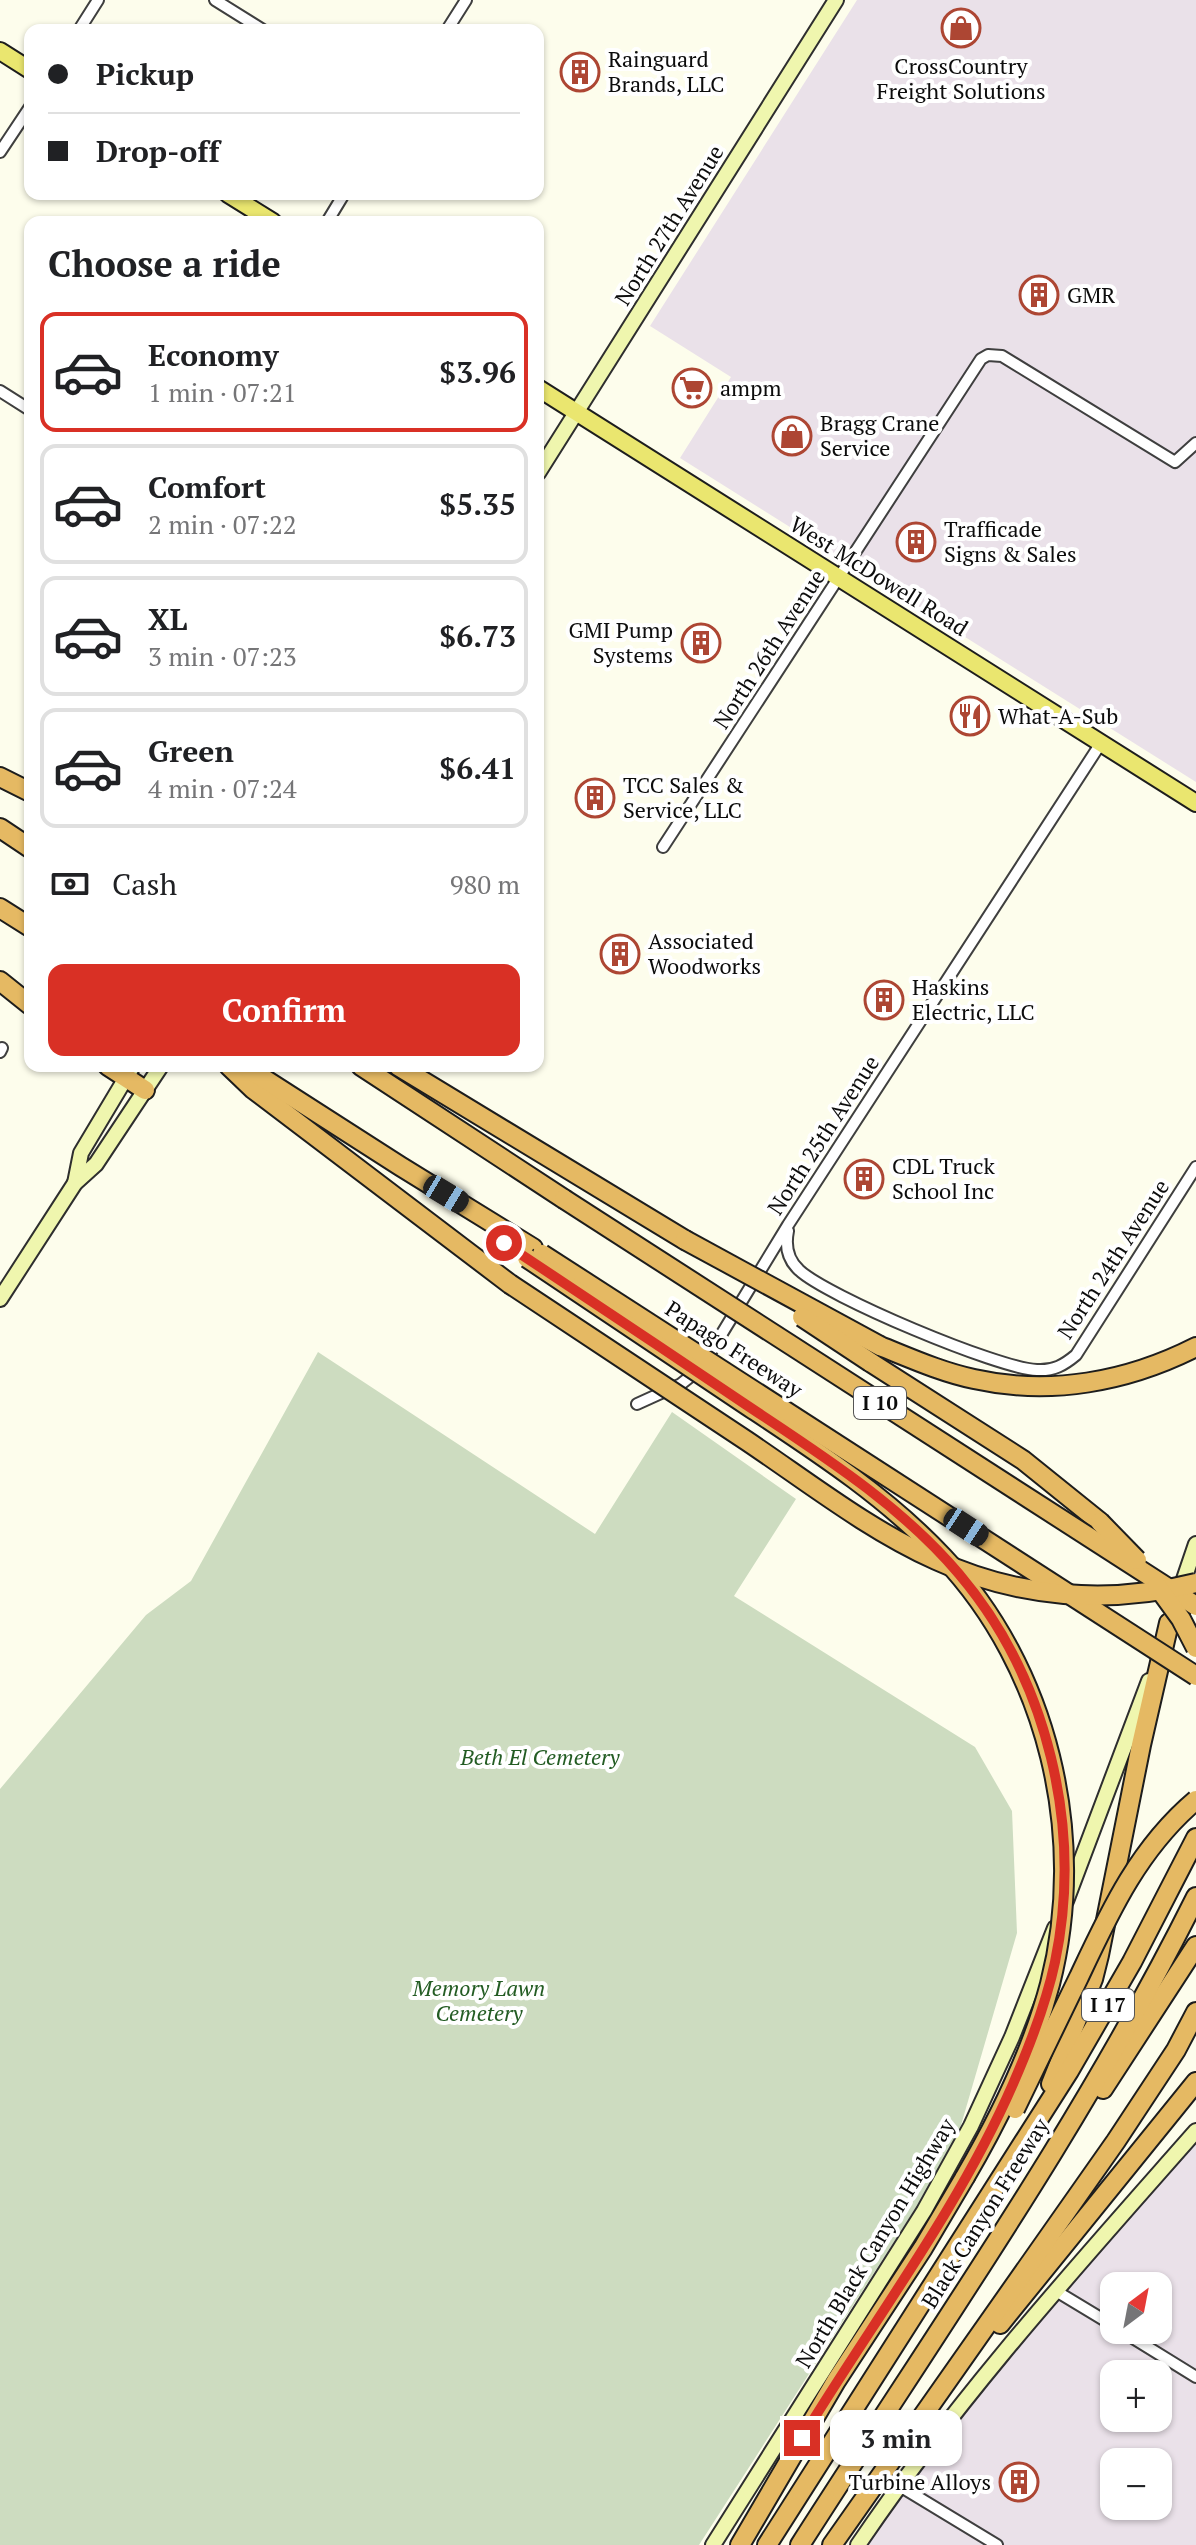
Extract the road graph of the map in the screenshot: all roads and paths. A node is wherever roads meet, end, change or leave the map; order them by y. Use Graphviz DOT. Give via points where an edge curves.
graph roads {
  1 [pos="98,0"];
  2 [pos="215,0"];
  3 [pos="466,0"];
  4 [pos="836,0"];
  5 [pos="83,24"];
  6 [pos="253,24"];
  7 [pos="451,24"];
  8 [pos="0,51"];
  9 [pos="24,66"];
  10 [pos="24,116"];
  11 [pos="0,152"];
  12 [pos="238,200"];
  13 [pos="263,216"];
  14 [pos="0,391"];
  15 [pos="544,392"];
  16 [pos="24,406"];
  17 [pos="578,412"];
  18 [pos="1196,443"];
  19 [pos="544,464"];
  20 [pos="839,577"];
  21 [pos="1101,743"];
  22 [pos="0,777"];
  23 [pos="24,789"];
  24 [pos="1196,803"];
  25 [pos="0,828"];
  26 [pos="24,844"];
  27 [pos="663,847"];
  28 [pos="0,908"];
  29 [pos="24,923"];
  30 [pos="0,981"];
  31 [pos="24,1000"];
  32 [pos="130,1072"];
  33 [pos="157,1072"];
  34 [pos="236,1072"];
  35 [pos="253,1072"];
  36 [pos="370,1072"];
  37 [pos="408,1072"];
  38 [pos="145,1090"];
  39 [pos="1196,1167"];
  40 [pos="75,1183"];
  41 [pos="788,1225"];
  42 [pos="530,1253"];
  43 [pos="0,1299"];
  44 [pos="1196,1347"];
  45 [pos="875,1354"];
  46 [pos="637,1404"];
  47 [pos="1196,1544"];
  48 [pos="1196,1583"];
  49 [pos="1196,1606"];
  50 [pos="1169,1623"];
  51 [pos="1196,1648"];
  52 [pos="1196,1676"];
  53 [pos="1196,1800"];
  54 [pos="1196,1838"];
  55 [pos="1196,1897"];
  56 [pos="1196,1946"];
  57 [pos="1196,2012"];
  58 [pos="1196,2082"];
  59 [pos="1034,2128"];
  60 [pos="1196,2131"];
  61 [pos="969,2180"];
  62 [pos="1033,2185"];
  63 [pos="1056,2291"];
  64 [pos="1100,2318"];
  65 [pos="1143,2344"];
  66 [pos="1196,2377"];
  67 [pos="935,2398"];
  68 [pos="898,2485"];
  69 [pos="713,2545"];
  70 [pos="740,2545"];
  71 [pos="767,2545"];
  72 [pos="800,2545"];
  73 [pos="832,2545"];
  74 [pos="858,2545"];
  75 [pos="997,2545"];
  1 -- 5 [label="street"];
  2 -- 6 [label="street"];
  3 -- 7 [label="street"];
  4 -- 17 [label="main road, North 27th Avenue"];
  8 -- 9 [label="main road"];
  10 -- 11 [label="street"];
  12 -- 13 [label="main road"];
  14 -- 16 [label="street"];
  15 -- 17 [label="main road, West McDowell Road"];
  17 -- 19 [label="main road, North 27th Avenue"];
  17 -- 20 [label="main road, West McDowell Road"];
  18 -- 20 [label="street, North 26th Avenue" via="1175,462 1002,356 988,355"];
  20 -- 21 [label="main road, West McDowell Road"];
  20 -- 27 [label="street, North 26th Avenue"];
  21 -- 24 [label="main road, West McDowell Road"];
  21 -- 41 [label="street, North 25th Avenue"];
  22 -- 23 [label="highway"];
  25 -- 26 [label="highway"];
  28 -- 29 [label="highway"];
  30 -- 31 [label="highway"];
  32 -- 38 [label="highway"];
  32 -- 40 [label="main road" via="81,1153"];
  33 -- 38 [label="main road"];
  34 -- 48 [label="highway, bridge" via="510,1284 846,1507 936,1560 985,1579 1081,1596 1132,1595"];
  35 -- 42 [label="highway, Papago Freeway / I 10"];
  36 -- 49 [label="highway, Papago Freeway / I 10, bridge"];
  37 -- 45 [label="highway, bridge"];
  38 -- 40 [label="main road" via="96,1164"];
  39 -- 41 [label="street, North 24th Avenue" via="1076,1355 1058,1368 1038,1370 994,1359 814,1282 792,1262"];
  40 -- 43 [label="main road"];
  41 -- 46 [label="street, North 25th Avenue" via="701,1368 681,1384"];
  42 -- 52 [label="highway, Papago Freeway / I 10, bridge"];
  42 -- 61 [label="highway, bridge" via="899,1515 961,1576 1021,1672 1057,1786 1063,1835 1060,1929 1050,1986 1029,2044"];
  44 -- 45 [label="highway" via="1128,1375 1048,1387 973,1379"];
  45 -- 51 [label="highway, bridge" via="1100,1522 1141,1564"];
  47 -- 50 [label="main road, North Black Canyon Highway"];
  50 -- 59 [label="highway" via="1093,1979"];
  50 -- 69 [label="main road, North Black Canyon Highway" via="1063,1910 971,2126 915,2225"];
  53 -- 61 [label="highway, bridge" via="1133,1869 1008,2123"];
  54 -- 59 [label="highway, Black Canyon Freeway / I 17" via="1106,2010"];
  55 -- 62 [label="highway, Black Canyon Freeway / I 17"];
  56 -- 62 [label="highway" via="1089,2110"];
  57 -- 67 [label="highway" via="1165,2067"];
  58 -- 67 [label="highway"];
  59 -- 71 [label="highway, Black Canyon Freeway / I 17"];
  60 -- 63 [label="main road"];
  61 -- 70 [label="highway" via="836,2381"];
  62 -- 72 [label="highway, Black Canyon Freeway / I 17"];
  63 -- 64 [label="street"];
  63 -- 68 [label="main road"];
  65 -- 66 [label="street"];
  67 -- 73 [label="highway"];
  68 -- 74 [label="main road"];
  68 -- 75 [label="street"];
}
